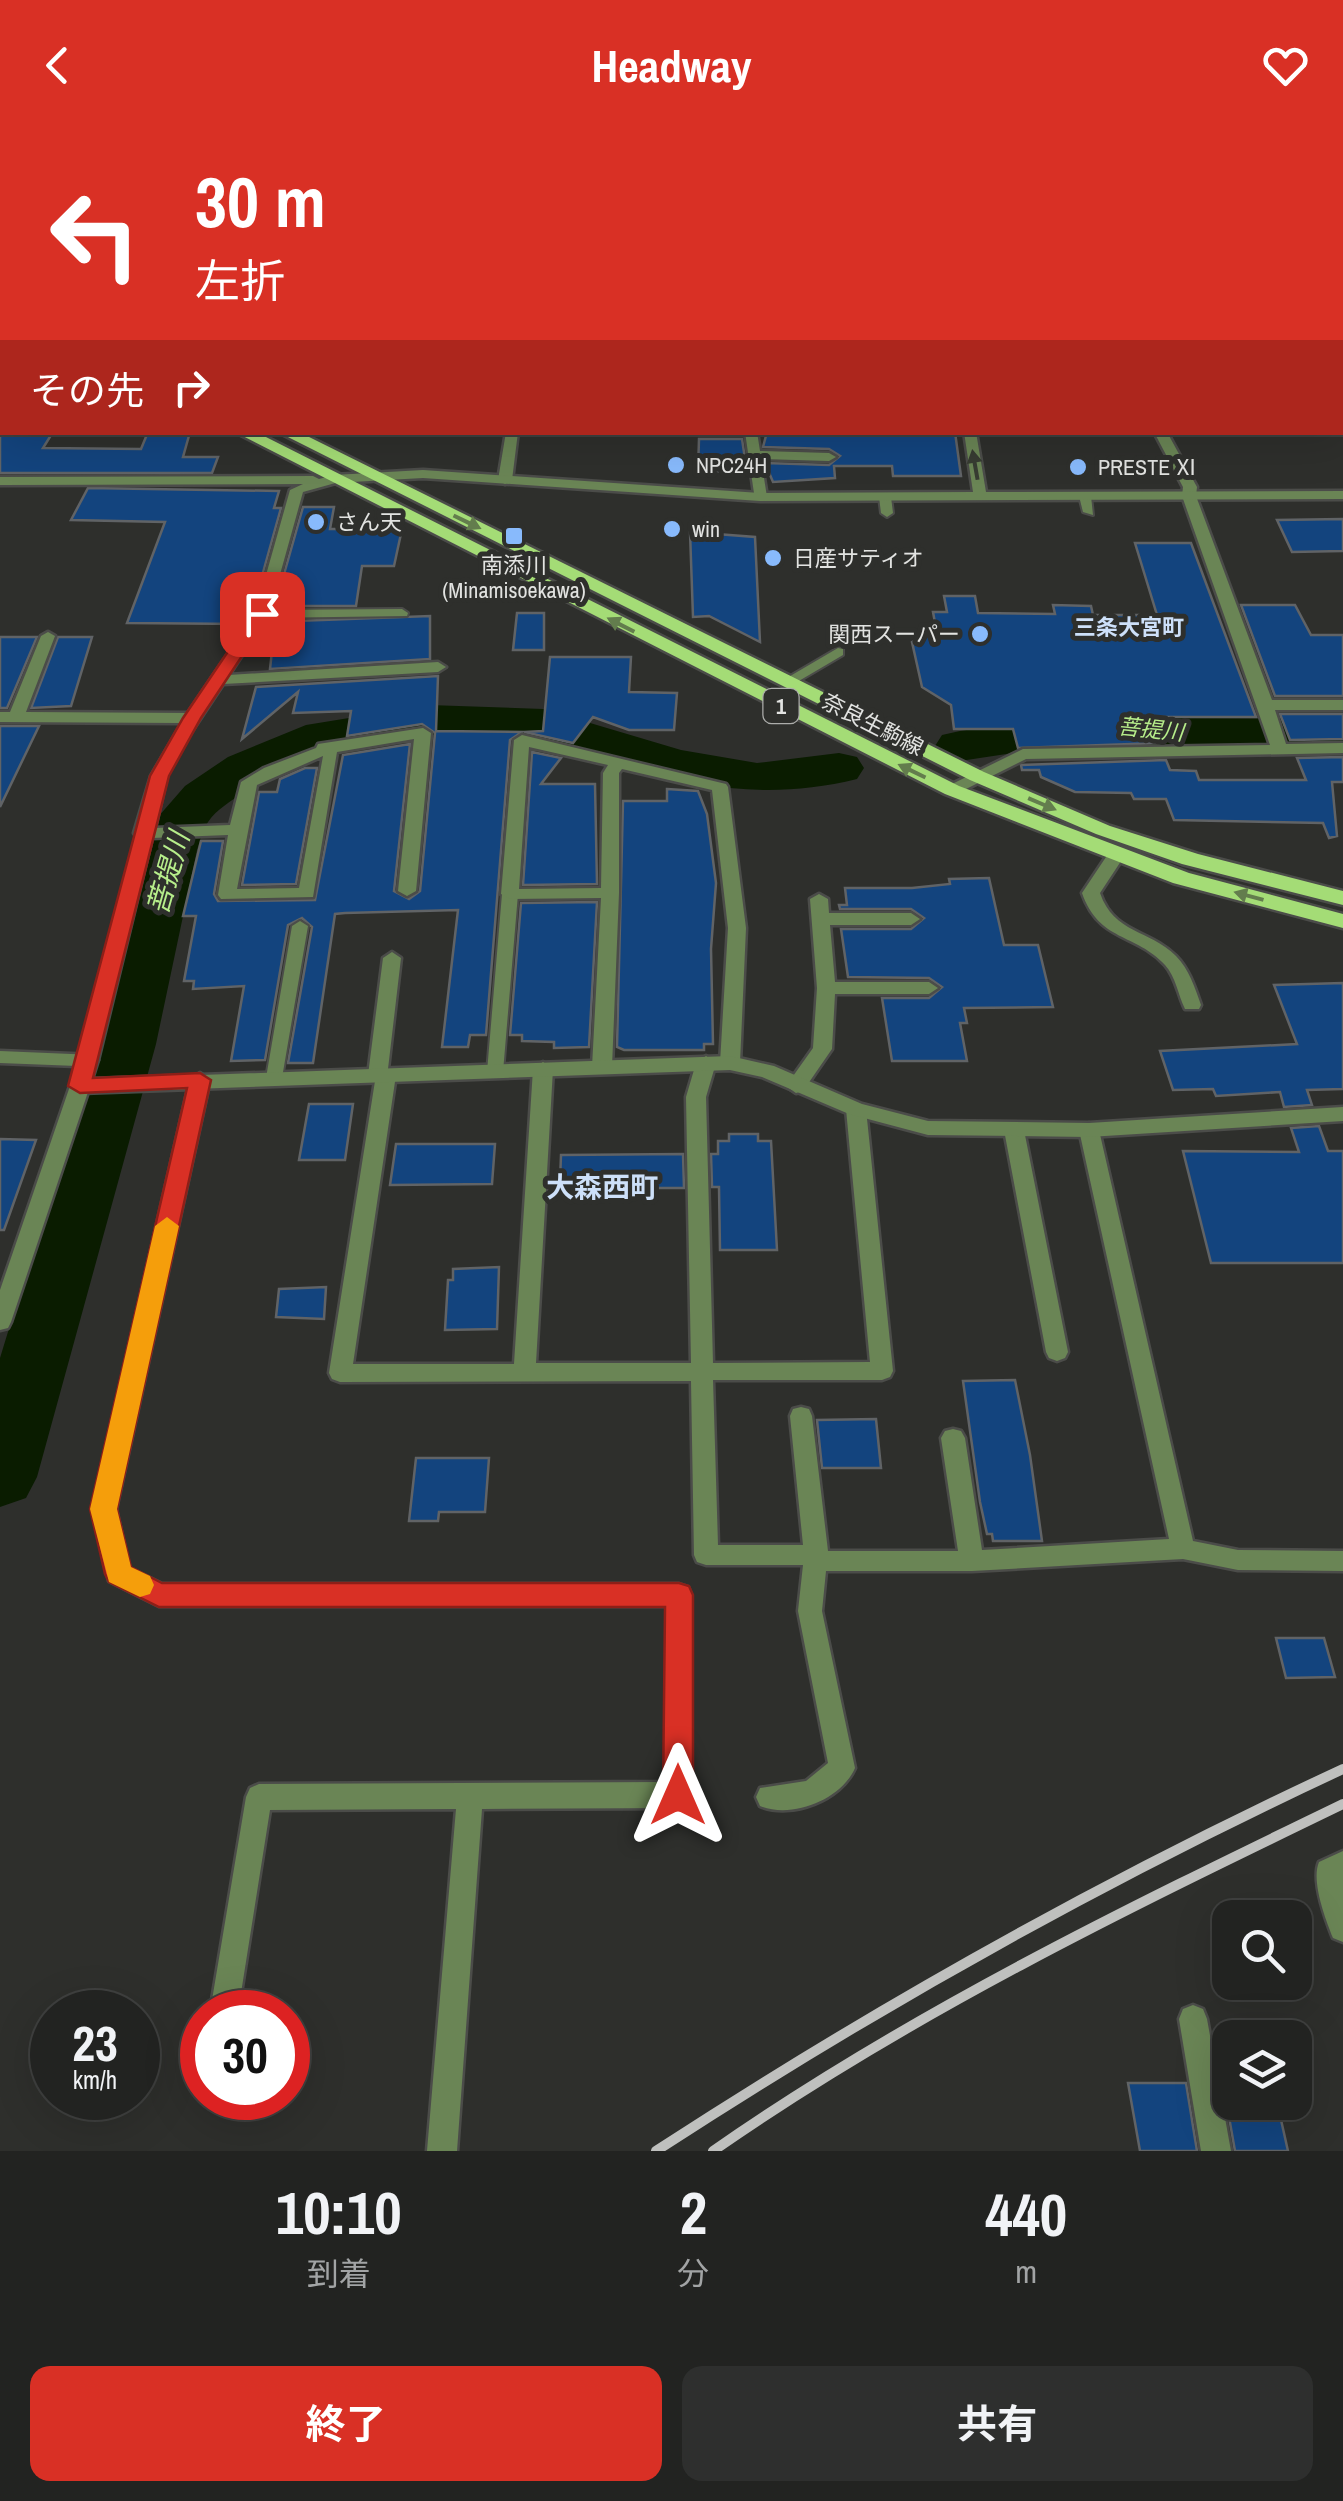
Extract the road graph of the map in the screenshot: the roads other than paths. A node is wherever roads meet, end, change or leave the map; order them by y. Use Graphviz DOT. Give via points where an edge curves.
graph roads {
  1 [pos="249,435"];
  2 [pos="292,435"];
  3 [pos="512,435"];
  4 [pos="750,435"];
  5 [pos="970,435"];
  6 [pos="1162,435"];
  7 [pos="754,456"];
  8 [pos="829,456"];
  9 [pos="372,476"];
  10 [pos="462,477"];
  11 [pos="334,479"];
  12 [pos="505,480"];
  13 [pos="0,481"];
  14 [pos="1084,496"];
  15 [pos="1189,496"];
  16 [pos="1343,496"];
  17 [pos="760,497"];
  18 [pos="885,497"];
  19 [pos="980,497"];
  20 [pos="436,507"];
  21 [pos="1089,512"];
  22 [pos="887,513"];
  23 [pos="402,613"];
  24 [pos="262,614"];
  25 [pos="48,636"];
  26 [pos="838,652"];
  27 [pos="438,667"];
  28 [pos="218,680"];
  29 [pos="786,682"];
  30 [pos="1266,704"];
  31 [pos="1343,704"];
  32 [pos="8,717"];
  33 [pos="192,718"];
  34 [pos="1276,738"];
  35 [pos="324,747"];
  36 [pos="1343,748"];
  37 [pos="617,764"];
  38 [pos="977,776"];
  39 [pos="952,790"];
  40 [pos="238,830"];
  41 [pos="149,833"];
  42 [pos="1116,855"];
  43 [pos="407,892"];
  44 [pos="610,893"];
  45 [pos="510,894"];
  46 [pos="819,898"];
  47 [pos="1343,898"];
  48 [pos="912,919"];
  49 [pos="822,920"];
  50 [pos="1343,921"];
  51 [pos="300,926"];
  52 [pos="392,958"];
  53 [pos="826,988"];
  54 [pos="929,988"];
  55 [pos="1192,1006"];
  56 [pos="0,1058"];
  57 [pos="88,1060"];
  58 [pos="706,1063"];
  59 [pos="730,1063"];
  60 [pos="602,1067"];
  61 [pos="543,1070"];
  62 [pos="496,1072"];
  63 [pos="382,1075"];
  64 [pos="274,1078"];
  65 [pos="200,1080"];
  66 [pos="88,1085"];
  67 [pos="796,1086"];
  68 [pos="856,1109"];
  69 [pos="1343,1114"];
  70 [pos="1014,1130"];
  71 [pos="1089,1130"];
  72 [pos="0,1322"];
  73 [pos="1057,1352"];
  74 [pos="524,1374"];
  75 [pos="701,1374"];
  76 [pos="801,1416"];
  77 [pos="953,1438"];
  78 [pos="1183,1549"];
  79 [pos="815,1558"];
  80 [pos="972,1561"];
  81 [pos="1343,1562"];
  82 [pos="470,1796"];
  83 [pos="769,1796"];
  84 [pos="1343,1864"];
  85 [pos="1343,1928"];
  86 [pos="228,1990"];
  87 [pos="1193,2019"];
  88 [pos="442,2151"];
  89 [pos="1216,2151"];
  1 -- 11 [label="main road, 奈良生駒線 / 1"];
  2 -- 9 [label="main road, 奈良生駒線 / 1"];
  3 -- 12 [label="street"];
  4 -- 7 [label="street"];
  19 -- 5 [label="street, one-way"];
  6 -- 15 [label="street"];
  7 -- 8 [label="street"];
  7 -- 17 [label="street"];
  9 -- 10 [label="street"];
  9 -- 11 [label="street"];
  9 -- 20 [label="main road, 奈良生駒線 / 1"];
  10 -- 12 [label="street"];
  10 -- 20 [label="street" via="427,492"];
  11 -- 13 [label="street"];
  11 -- 24 [label="street" via="297,490"];
  39 -- 11 [label="main road, 奈良生駒線 / 1, one-way"];
  12 -- 17 [label="street"];
  14 -- 15 [label="street"];
  14 -- 19 [label="street"];
  14 -- 21 [label="lane"];
  15 -- 16 [label="street"];
  15 -- 30 [label="street"];
  17 -- 18 [label="street"];
  18 -- 19 [label="street"];
  18 -- 22 [label="lane"];
  20 -- 29 [label="main road, 奈良生駒線 / 1, one-way"];
  23 -- 24 [label="lane"];
  24 -- 28 [label="street"];
  25 -- 32 [label="street"];
  26 -- 29 [label="lane"];
  27 -- 28 [label="street"];
  28 -- 33 [label="street"];
  29 -- 38 [label="main road, 奈良生駒線 / 1"];
  30 -- 31 [label="street"];
  30 -- 34 [label="street"];
  32 -- 33 [label="street"];
  33 -- 41 [label="street" via="159,776"];
  34 -- 36 [label="street"];
  34 -- 38 [label="street" via="1023,754"];
  35 -- 40 [label="street" via="248,782"];
  35 -- 40 [label="street" via="331,754 306,893 227,895"];
  35 -- 43 [label="street" via="423,734"];
  37 -- 44 [label="street" via="610,772"];
  37 -- 45 [label="street" via="522,740"];
  37 -- 59 [label="street" via="720,787 737,928"];
  38 -- 39 [label="street"];
  38 -- 47 [label="main road, 奈良生駒線 / 1, one-way" via="1102,830"];
  39 -- 42 [label="main road, 奈良生駒線 / 1"];
  40 -- 41 [label="street"];
  41 -- 57 [label="street"];
  50 -- 42 [label="main road, 奈良生駒線 / 1, one-way"];
  42 -- 55 [label="street" via="1092,893 1095,910 1110,928 1172,962"];
  44 -- 45 [label="street"];
  44 -- 60 [label="street"];
  45 -- 62 [label="lane"];
  46 -- 49 [label="street"];
  48 -- 49 [label="street"];
  49 -- 53 [label="street"];
  51 -- 64 [label="lane"];
  52 -- 63 [label="street"];
  53 -- 54 [label="street"];
  53 -- 67 [label="street" via="822,1048"];
  56 -- 57 [label="street"];
  57 -- 66 [label="street"];
  58 -- 59 [label="street"];
  58 -- 60 [label="street"];
  58 -- 75 [label="street" via="696,1097"];
  59 -- 67 [label="street" via="767,1070"];
  60 -- 61 [label="street"];
  61 -- 62 [label="street"];
  61 -- 74 [label="street"];
  62 -- 63 [label="street"];
  63 -- 64 [label="street"];
  63 -- 74 [label="street" via="340,1373"];
  64 -- 65 [label="street"];
  65 -- 66 [label="street"];
  65 -- 82 [label="street" via="104,1509 118,1574 159,1595 679,1595 678,1795"];
  66 -- 72 [label="street"];
  67 -- 68 [label="street"];
  68 -- 70 [label="street" via="928,1128"];
  68 -- 75 [label="street" via="882,1371"];
  69 -- 71 [label="street"];
  70 -- 71 [label="street"];
  70 -- 73 [label="street"];
  71 -- 78 [label="street"];
  74 -- 75 [label="street"];
  75 -- 79 [label="street" via="706,1555"];
  76 -- 79 [label="street"];
  77 -- 80 [label="street"];
  78 -- 80 [label="street"];
  78 -- 81 [label="street" via="1238,1560"];
  79 -- 80 [label="street"];
  79 -- 83 [label="street" via="810,1612 842,1768 812,1793"];
  82 -- 86 [label="street" via="259,1796"];
  82 -- 88 [label="street"];
  84 -- 85 [label="street" via="1329,1871"];
  87 -- 89 [label="street"];
}
